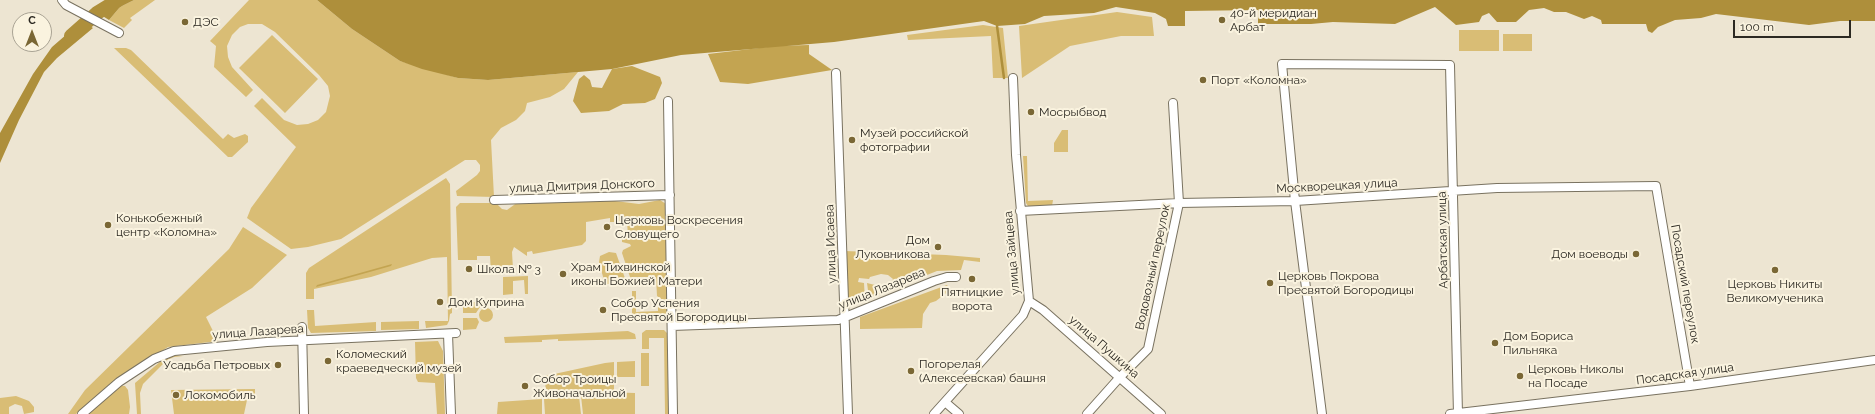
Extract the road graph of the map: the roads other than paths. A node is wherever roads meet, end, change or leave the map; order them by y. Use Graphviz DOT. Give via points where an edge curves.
graph roads {
  1 [pos="64,2"];
  2 [pos="119,33"];
  3 [pos="836,73"];
  4 [pos="1013,78"];
  5 [pos="668,100"];
  6 [pos="1173,103"];
  7 [pos="1656,186"];
  8 [pos="1454,190"];
  9 [pos="670,195"];
  10 [pos="494,200"];
  11 [pos="1295,202"];
  12 [pos="1179,203"];
  13 [pos="1020,211"];
  14 [pos="956,277"];
  15 [pos="1029,301"];
  16 [pos="845,316"];
  17 [pos="672,326"];
  18 [pos="302,327"];
  19 [pos="302,341"];
  20 [pos="1875,360"];
  21 [pos="1120,377"];
  22 [pos="1690,386"];
  23 [pos="945,402"];
  24 [pos="82,414"];
  25 [pos="304,414"];
  26 [pos="451,414"];
  27 [pos="673,414"];
  28 [pos="848,414"];
  29 [pos="934,414"];
  30 [pos="960,414"];
  31 [pos="1087,414"];
  32 [pos="1161,414"];
  33 [pos="1322,414"];
  34 [pos="1455,414"];
  1 -- 2 [label="street"];
  3 -- 16 [label="street, улица Исаева"];
  4 -- 13 [label="street, улица Зайцева"];
  5 -- 9 [label="street"];
  6 -- 12 [label="street, Водовозный переулок"];
  7 -- 8 [label="street, Москворецкая улица"];
  7 -- 22 [label="street, Посадский переулок"];
  8 -- 11 [label="street, Москворецкая улица"];
  8 -- 11 [label="street, Арбатская улица" via="1450,65 1282,64"];
  8 -- 34 [label="street, Арбатская улица"];
  9 -- 10 [label="street, улица Дмитрия Донского"];
  9 -- 17 [label="street"];
  11 -- 12 [label="street, Москворецкая улица"];
  11 -- 33 [label="street"];
  12 -- 13 [label="street, Москворецкая улица"];
  12 -- 21 [label="street, Водовозный переулок" via="1148,349"];
  13 -- 15 [label="street, улица Зайцева"];
  14 -- 16 [label="street, улица Лазарева" via="934,281"];
  15 -- 21 [label="street, улица Пушкина" via="1043,310"];
  15 -- 23 [label="street, улица Зайцева" via="1023,315"];
  16 -- 17 [label="street, улица Лазарева" via="838,320"];
  16 -- 28 [label="street, улица Исаева"];
  17 -- 27 [label="street"];
  18 -- 19 [label="street"];
  19 -- 24 [label="street, улица Лазарева" via="179,350 164,354 119,382"];
  19 -- 25 [label="street"];
  19 -- 26 [label="street, улица Лазарева" via="452,334"];
  20 -- 22 [label="street, Посадская улица"];
  21 -- 31 [label="street, Водовозный переулок"];
  21 -- 32 [label="street, улица Пушкина"];
  22 -- 34 [label="street, Посадская улица"];
  23 -- 29 [label="street, улица Зайцева"];
  23 -- 30 [label="street"];
}
